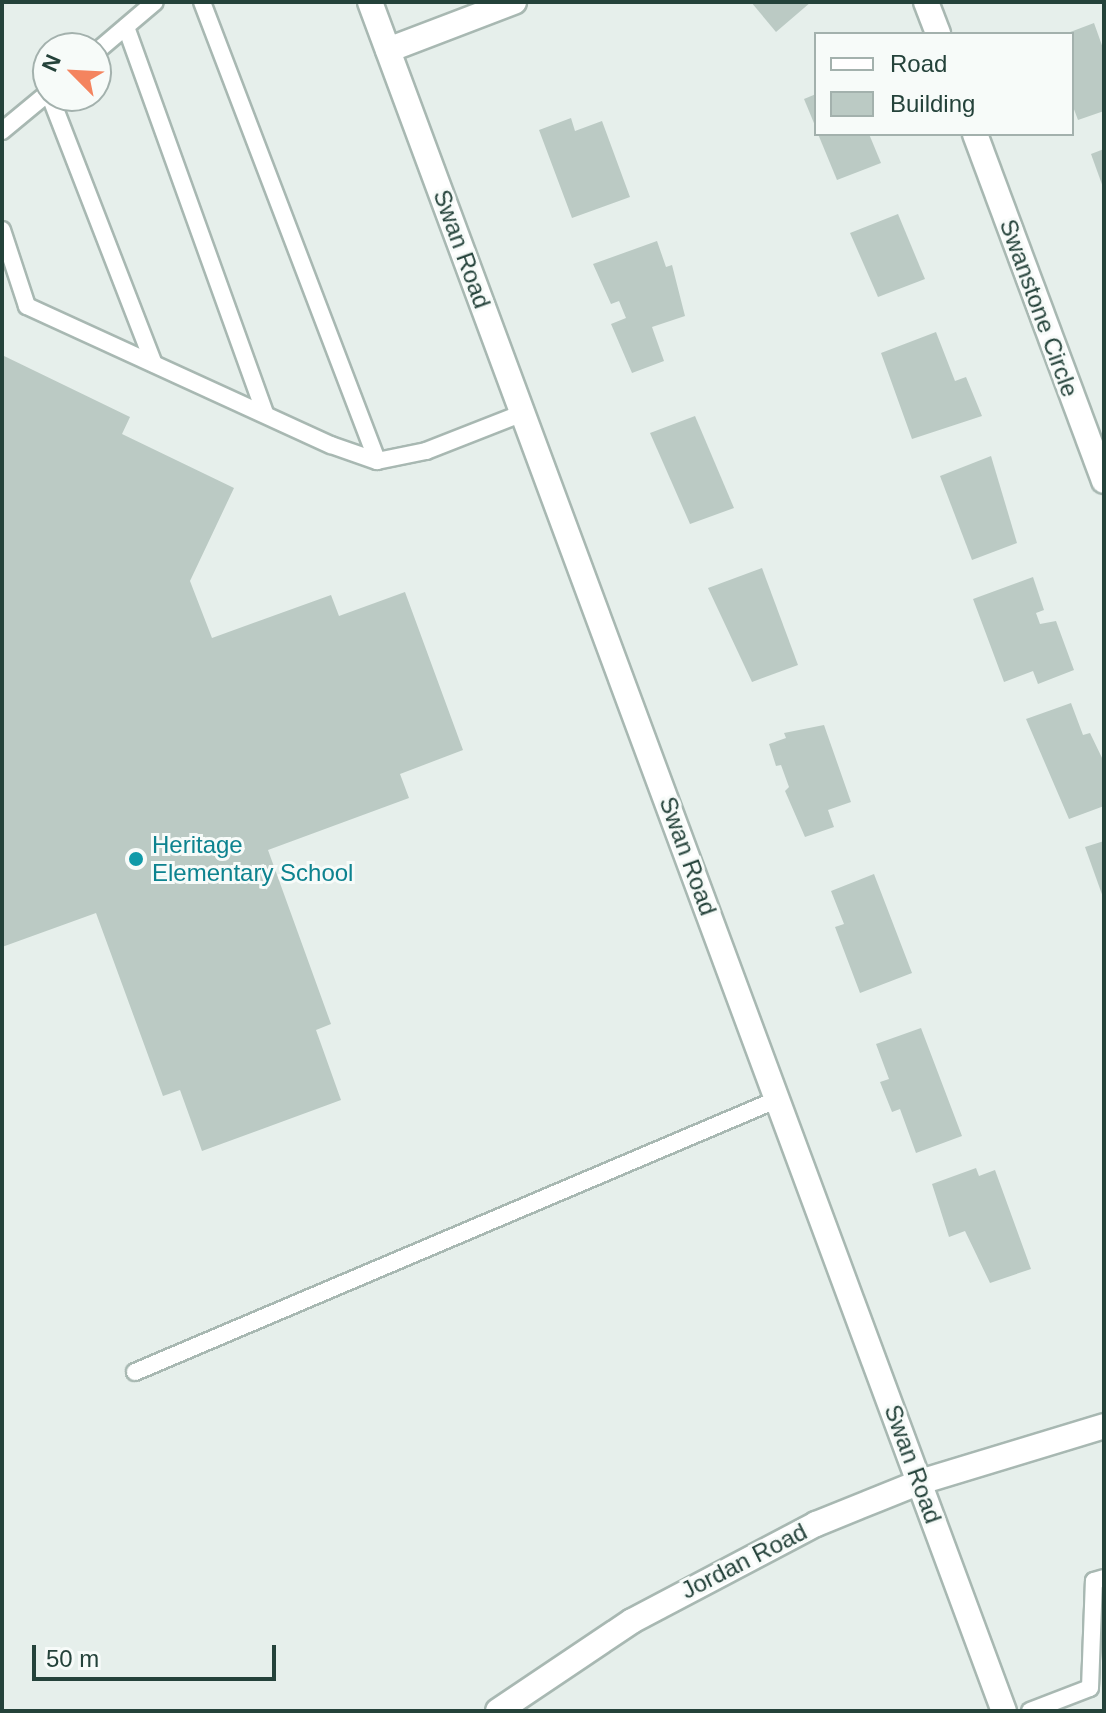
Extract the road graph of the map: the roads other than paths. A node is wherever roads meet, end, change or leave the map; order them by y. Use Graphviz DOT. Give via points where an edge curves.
graph roads {
  1 [pos="155,2"];
  2 [pos="202,2"];
  3 [pos="370,2"];
  4 [pos="514,2"];
  5 [pos="926,2"];
  6 [pos="126,27"];
  7 [pos="937,32"];
  8 [pos="112,39"];
  9 [pos="388,50"];
  10 [pos="32,107"];
  11 [pos="56,112"];
  12 [pos="2,131"];
  13 [pos="976,136"];
  14 [pos="2,230"];
  15 [pos="154,364"];
  16 [pos="523,413"];
  17 [pos="265,414"];
  18 [pos="377,461"];
  19 [pos="1104,481"];
  20 [pos="778,1099"];
  21 [pos="135,1372"];
  22 [pos="1104,1426"];
  23 [pos="920,1482"];
  24 [pos="1104,1578"];
  25 [pos="498,1711"];
  26 [pos="1004,1711"];
  27 [pos="1030,1711"];
  1 -- 6 [label="lane"];
  2 -- 18 [label="lane"];
  3 -- 9 [label="street, Swan Road"];
  4 -- 9 [label="street"];
  5 -- 7 [label="street"];
  6 -- 8 [label="lane"];
  6 -- 17 [label="lane"];
  9 -- 16 [label="street, Swan Road"];
  10 -- 12 [label="lane"];
  11 -- 15 [label="lane"];
  13 -- 19 [label="street, Swanstone Circle"];
  14 -- 15 [label="lane" via="27,306"];
  15 -- 17 [label="lane"];
  16 -- 18 [label="lane" via="426,451"];
  16 -- 20 [label="street, Swan Road"];
  17 -- 18 [label="lane"];
  20 -- 21 [label="lane"];
  20 -- 23 [label="street, Swan Road"];
  22 -- 23 [label="street, Jordan Road"];
  23 -- 25 [label="street, Jordan Road" via="722,1570 577,1656"];
  23 -- 26 [label="street, Swan Road"];
  24 -- 27 [label="lane" via="1094,1581 1090,1688"];
}
